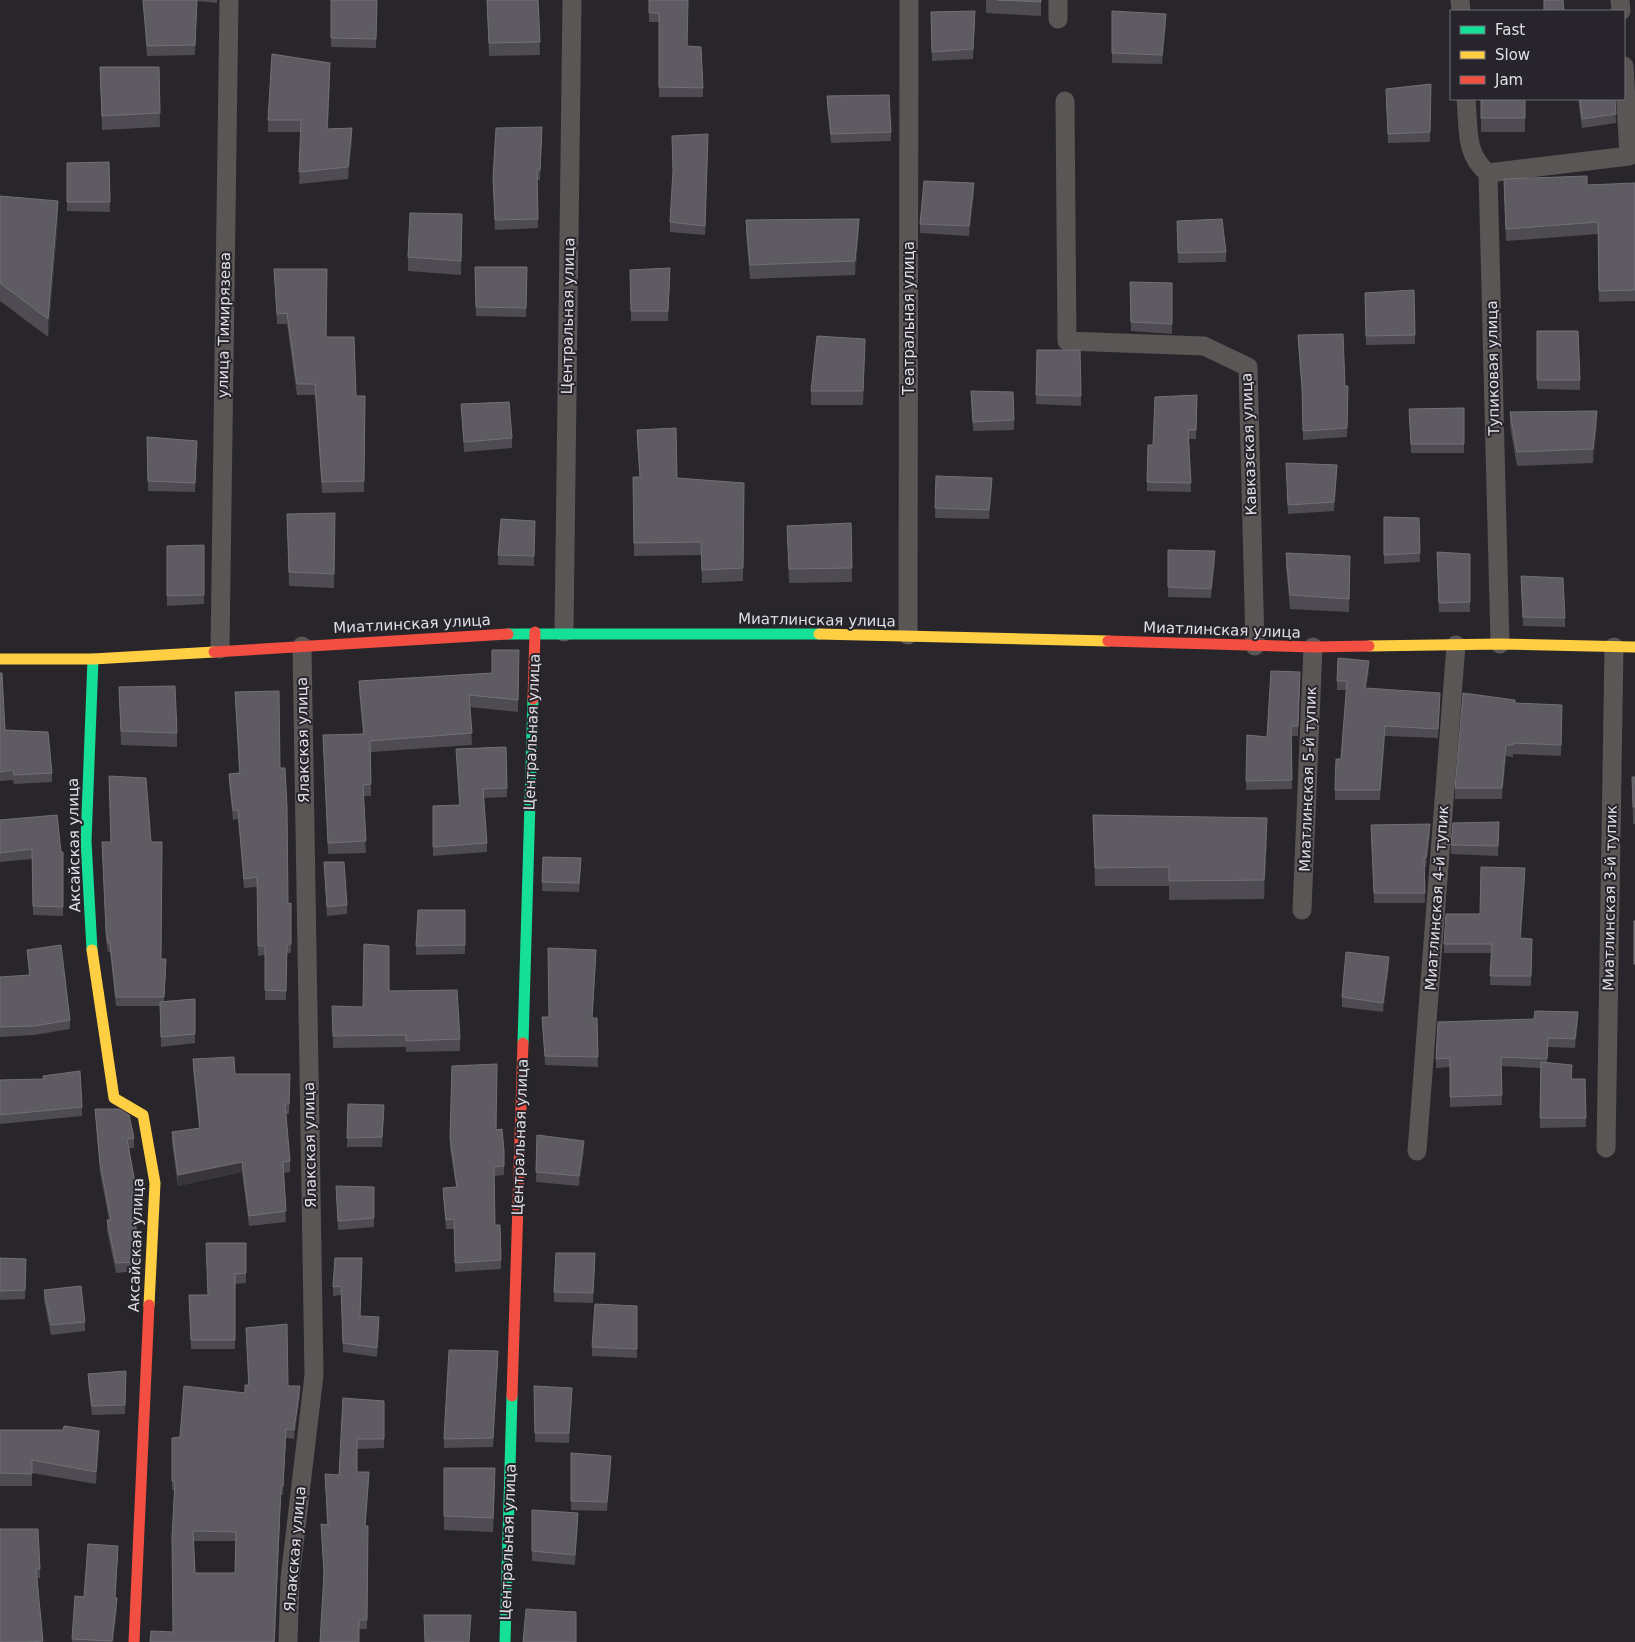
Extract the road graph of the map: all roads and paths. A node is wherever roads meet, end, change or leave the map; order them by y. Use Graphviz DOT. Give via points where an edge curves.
graph roads {
  1 [pos="228,0"];
  2 [pos="572,0"];
  3 [pos="910,0"];
  4 [pos="1058,0"];
  5 [pos="1058,20"];
  6 [pos="1625,84"];
  7 [pos="1466,100"];
  8 [pos="1065,101"];
  9 [pos="1488,172"];
  10 [pos="535,632"];
  11 [pos="564,632"];
  12 [pos="908,635"];
  13 [pos="1500,644"];
  14 [pos="1456,645"];
  15 [pos="302,646"];
  16 [pos="1255,646"];
  17 [pos="1313,647"];
  18 [pos="1614,647"];
  19 [pos="1635,647"];
  20 [pos="220,650"];
  21 [pos="0,659"];
  22 [pos="93,659"];
  23 [pos="1302,910"];
  24 [pos="1606,1148"];
  25 [pos="1417,1151"];
  26 [pos="134,1642"];
  27 [pos="288,1642"];
  28 [pos="505,1642"];
  1 -- 20 [label="street, улица Тимирязева"];
  2 -- 11 [label="street, Центральная улица"];
  3 -- 12 [label="street, Театральная улица"];
  4 -- 5 [label="street"];
  6 -- 9 [label="street" via="1629,156"];
  7 -- 9 [label="street" via="1470,152"];
  8 -- 16 [label="street, Кавказская улица" via="1067,341 1204,346 1248,367"];
  9 -- 13 [label="street, Тупиковая улица"];
  10 -- 11 [label="street, Миатлинская улица"];
  10 -- 15 [label="street, Миатлинская улица"];
  10 -- 28 [label="street, Центральная улица"];
  11 -- 12 [label="street, Миатлинская улица"];
  12 -- 16 [label="street, Миатлинская улица"];
  13 -- 14 [label="street, Миатлинская улица"];
  13 -- 18 [label="street, Миатлинская улица"];
  14 -- 17 [label="street, Миатлинская улица"];
  14 -- 25 [label="street, Миатлинская 4-й тупик"];
  15 -- 20 [label="street, Миатлинская улица"];
  15 -- 27 [label="street, Ялакская улица" via="314,1375 290,1578"];
  16 -- 17 [label="street, Миатлинская улица"];
  17 -- 23 [label="street, Миатлинская 5-й тупик"];
  18 -- 19 [label="street, Миатлинская улица"];
  18 -- 24 [label="street, Миатлинская 3-й тупик"];
  20 -- 22 [label="street, Миатлинская улица"];
  21 -- 22 [label="street, Миатлинская улица"];
  22 -- 26 [label="street, Аксайская улица" via="86,841 91,941 114,1098 143,1116 155,1183"];
}
